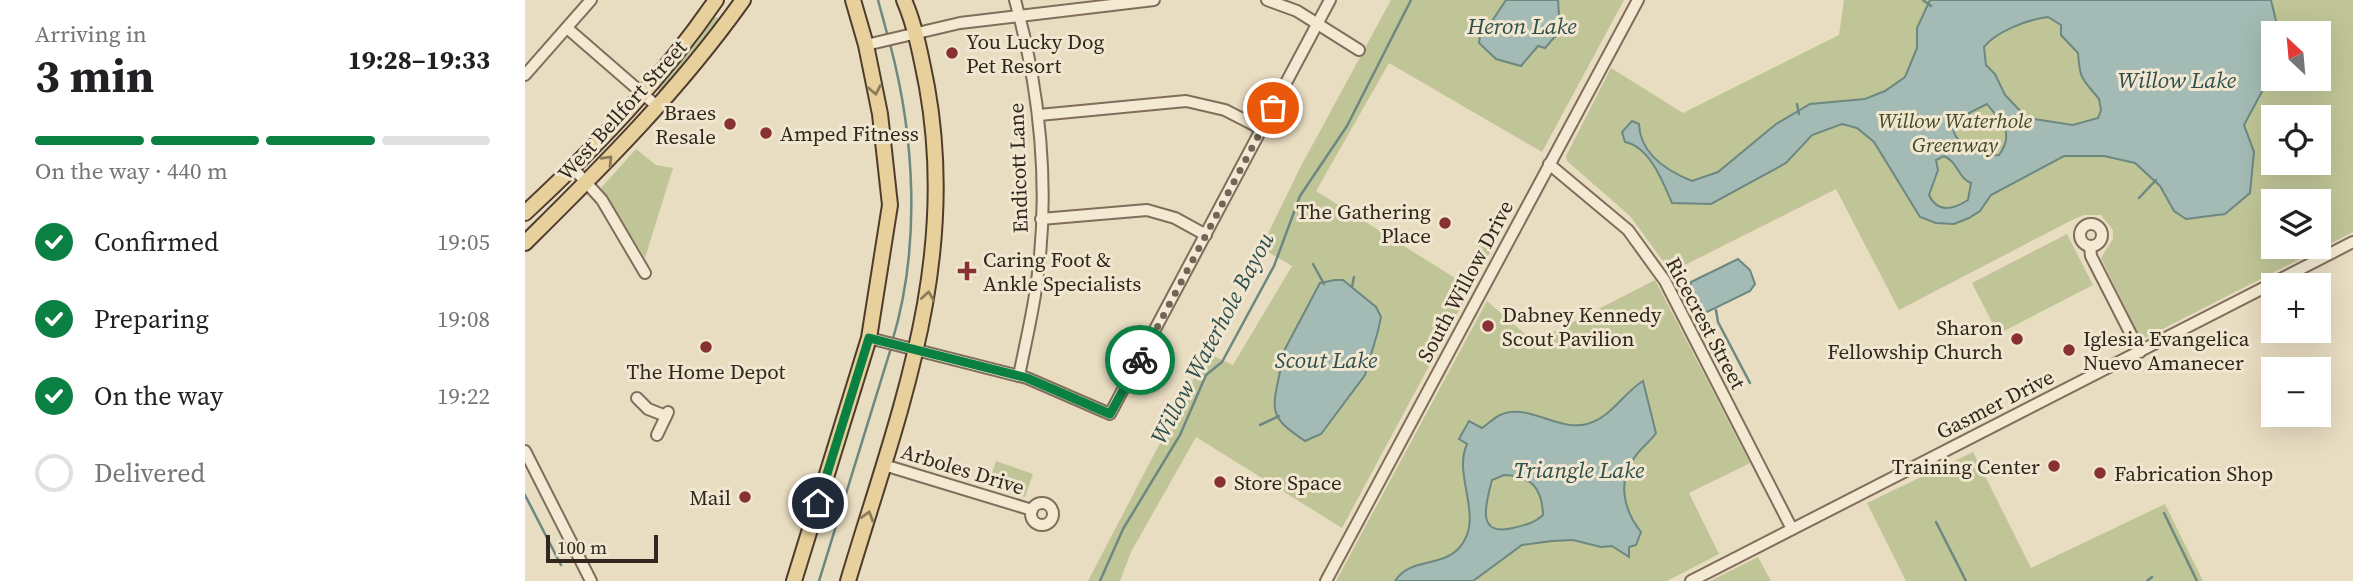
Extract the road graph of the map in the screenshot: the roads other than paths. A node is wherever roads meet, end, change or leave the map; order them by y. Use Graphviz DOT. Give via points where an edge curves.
graph roads {
  1 [pos="591,0"];
  2 [pos="743,0"];
  3 [pos="853,0"];
  4 [pos="904,0"];
  5 [pos="1015,0"];
  6 [pos="1154,0"];
  7 [pos="1267,0"];
  8 [pos="1330,0"];
  9 [pos="1638,0"];
  10 [pos="715,2"];
  11 [pos="1019,15"];
  12 [pos="732,16"];
  13 [pos="1318,23"];
  14 [pos="567,29"];
  15 [pos="916,32"];
  16 [pos="873,43"];
  17 [pos="1359,50"];
  18 [pos="525,75"];
  19 [pos="643,94"];
  20 [pos="657,107"];
  21 [pos="1039,115"];
  22 [pos="1262,129"];
  23 [pos="1549,164"];
  24 [pos="573,168"];
  25 [pos="587,182"];
  26 [pos="525,213"];
  27 [pos="1041,219"];
  28 [pos="1206,235"];
  29 [pos="2353,242"];
  30 [pos="525,243"];
  31 [pos="2091,246"];
  32 [pos="645,273"];
  33 [pos="874,339"];
  34 [pos="913,349"];
  35 [pos="2140,352"];
  36 [pos="1019,376"];
  37 [pos="637,398"];
  38 [pos="657,435"];
  39 [pos="525,451"];
  40 [pos="884,465"];
  41 [pos="1032,510"];
  42 [pos="1792,529"];
  43 [pos="591,581"];
  44 [pos="794,581"];
  45 [pos="848,581"];
  46 [pos="1326,581"];
  47 [pos="1691,581"];
  1 -- 14 [label="street"];
  2 -- 12 [label="main road, West Bellfort Street"];
  3 -- 16 [label="main road"];
  4 -- 15 [label="main road"];
  5 -- 11 [label="street, Endicott Lane"];
  6 -- 11 [label="street"];
  7 -- 13 [label="street"];
  8 -- 13 [label="street"];
  9 -- 23 [label="street, South Willow Drive"];
  10 -- 12 [label="main road"];
  10 -- 19 [label="main road, West Bellfort Street"];
  11 -- 15 [label="street"];
  11 -- 21 [label="street, Endicott Lane"];
  12 -- 20 [label="main road, West Bellfort Street"];
  13 -- 17 [label="street"];
  13 -- 22 [label="street"];
  14 -- 18 [label="street"];
  14 -- 19 [label="street"];
  15 -- 16 [label="street"];
  34 -- 15 [label="main road, one-way" via="931,270 936,179 930,104"];
  16 -- 33 [label="main road, one-way" via="890,205"];
  19 -- 20 [label="street"];
  19 -- 24 [label="main road, West Bellfort Street"];
  25 -- 20 [label="main road, West Bellfort Street, one-way"];
  21 -- 22 [label="street" via="1186,101 1225,110"];
  21 -- 27 [label="street, Endicott Lane"];
  22 -- 28 [label="street"];
  23 -- 42 [label="street, Ricecrest Street" via="1628,230 1665,281"];
  23 -- 46 [label="street, South Willow Drive"];
  24 -- 25 [label="street"];
  24 -- 26 [label="main road, West Bellfort Street"];
  25 -- 30 [label="main road, West Bellfort Street"];
  25 -- 32 [label="street"];
  27 -- 28 [label="street" via="1147,210 1175,218"];
  27 -- 36 [label="street, Endicott Lane" via="1037,281"];
  28 -- 36 [label="street" via="1110,414"];
  29 -- 35 [label="street, Gasmer Drive"];
  31 -- 35 [label="street" via="2091,256"];
  33 -- 34 [label="street"];
  33 -- 44 [label="main road"];
  34 -- 36 [label="street"];
  34 -- 40 [label="main road"];
  35 -- 42 [label="street, Gasmer Drive"];
  37 -- 38 [label="street" via="655,413 667,413"];
  39 -- 43 [label="street"];
  40 -- 41 [label="street, Arboles Drive"];
  45 -- 40 [label="main road, one-way"];
  42 -- 47 [label="street, Gasmer Drive"];
}
